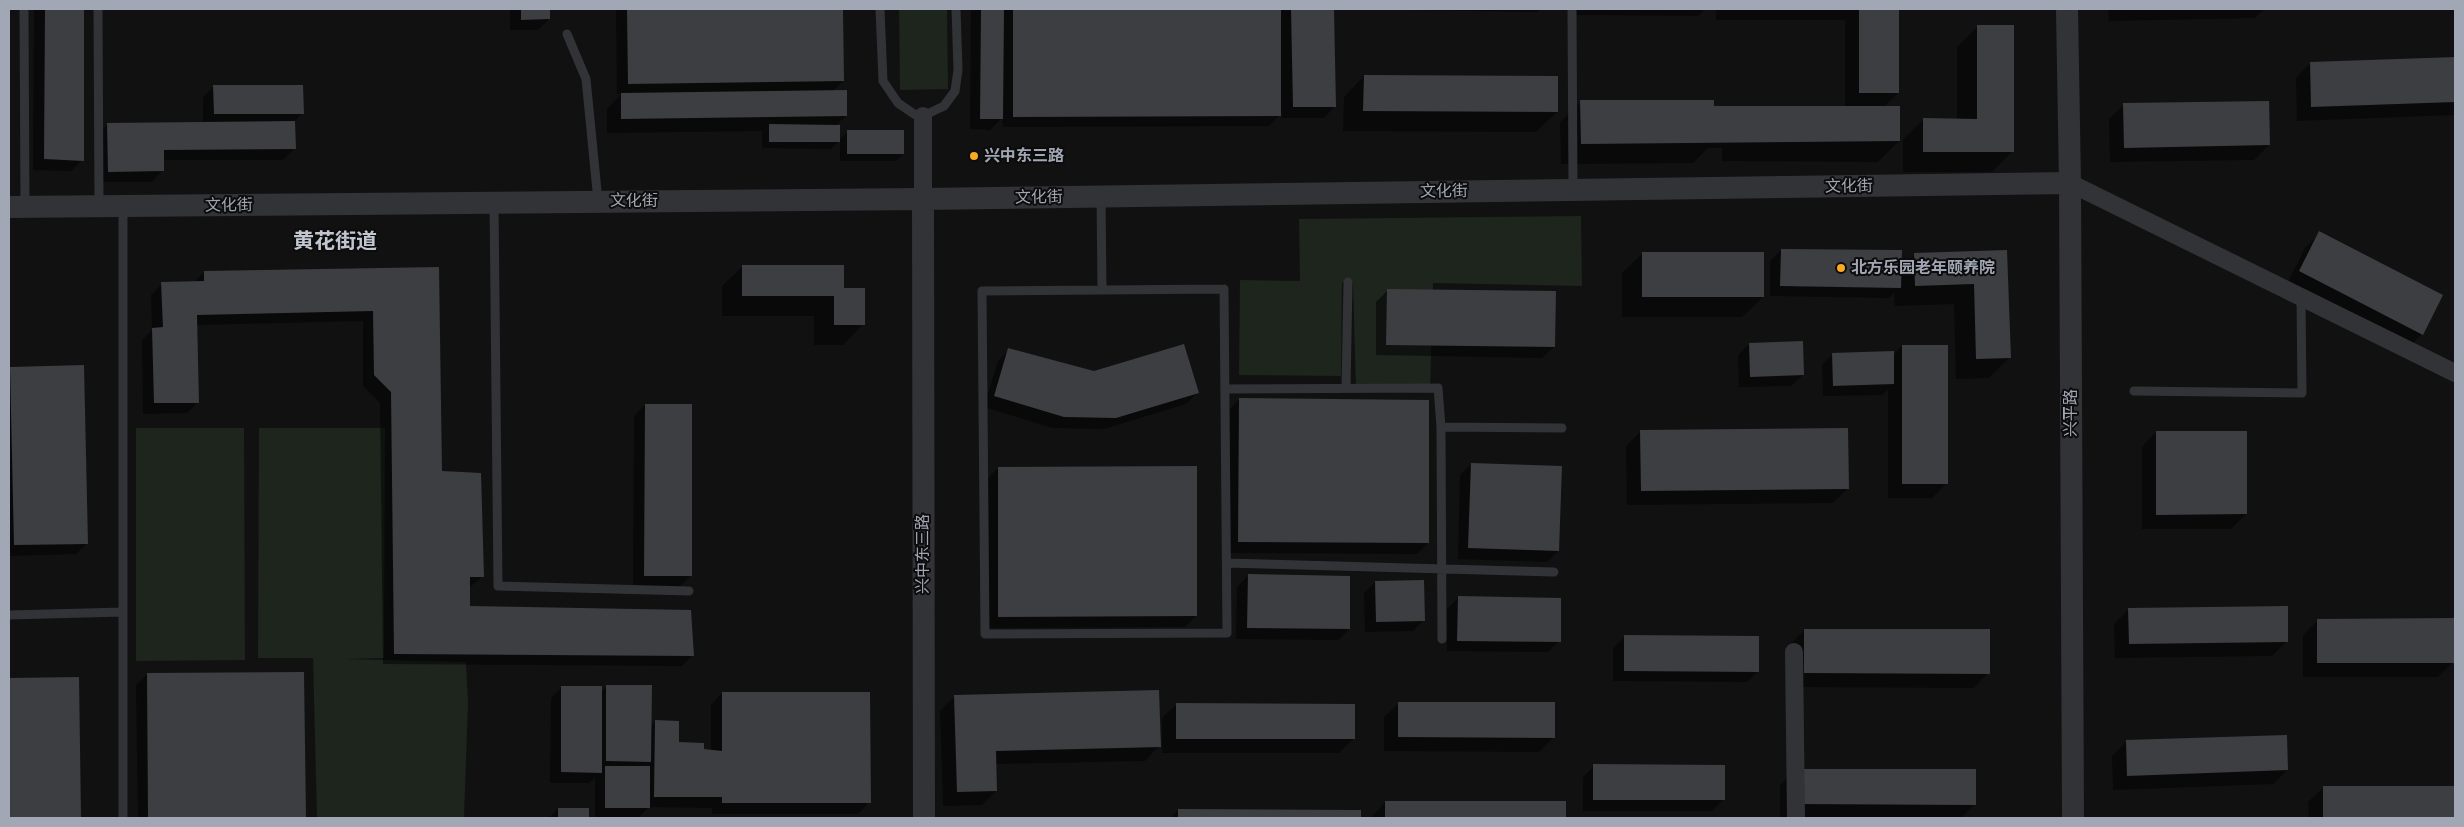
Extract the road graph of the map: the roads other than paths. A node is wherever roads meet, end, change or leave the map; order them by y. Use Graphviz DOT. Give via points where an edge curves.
graph roads {
  1 [pos="24,9"];
  2 [pos="98,9"];
  3 [pos="880,9"];
  4 [pos="956,9"];
  5 [pos="1572,9"];
  6 [pos="2067,9"];
  7 [pos="567,34"];
  8 [pos="923,116"];
  9 [pos="2070,183"];
  10 [pos="1573,190"];
  11 [pos="1101,196"];
  12 [pos="923,199"];
  13 [pos="598,202"];
  14 [pos="494,203"];
  15 [pos="99,206"];
  16 [pos="123,206"];
  17 [pos="17,207"];
  18 [pos="1348,282"];
  19 [pos="1102,290"];
  20 [pos="2301,297"];
  21 [pos="2455,373"];
  22 [pos="1346,388"];
  23 [pos="1225,389"];
  24 [pos="2134,390"];
  25 [pos="1441,427"];
  26 [pos="1562,428"];
  27 [pos="1227,563"];
  28 [pos="1441,569"];
  29 [pos="1554,572"];
  30 [pos="689,591"];
  31 [pos="123,612"];
  32 [pos="9,615"];
  33 [pos="1442,639"];
  34 [pos="1794,652"];
  35 [pos="123,818"];
  36 [pos="924,818"];
  37 [pos="1796,818"];
  38 [pos="2073,818"];
  1 -- 17 [label="lane"];
  2 -- 15 [label="lane"];
  3 -- 8 [label="lane" via="883,81 898,104"];
  4 -- 8 [label="lane" via="958,70 955,91 944,106"];
  5 -- 10 [label="lane"];
  6 -- 9 [label="street, 兴平路"];
  7 -- 13 [label="lane" via="586,79"];
  8 -- 12 [label="street"];
  9 -- 10 [label="street, 文化街"];
  9 -- 20 [label="street"];
  9 -- 38 [label="street, 兴平路"];
  10 -- 11 [label="street, 文化街"];
  11 -- 12 [label="street, 文化街"];
  11 -- 19 [label="lane"];
  12 -- 13 [label="street, 文化街"];
  12 -- 36 [label="street, 兴中东三路"];
  13 -- 14 [label="street, 文化街"];
  14 -- 16 [label="street, 文化街"];
  14 -- 30 [label="lane" via="498,586"];
  15 -- 16 [label="street, 文化街"];
  15 -- 17 [label="street, 文化街"];
  16 -- 31 [label="lane"];
  18 -- 22 [label="lane"];
  19 -- 23 [label="lane" via="1224,289"];
  19 -- 27 [label="lane" via="982,291 985,634 1227,633"];
  20 -- 21 [label="street"];
  20 -- 24 [label="lane" via="2302,393"];
  22 -- 23 [label="lane"];
  22 -- 25 [label="lane" via="1438,388"];
  23 -- 27 [label="lane"];
  25 -- 26 [label="lane"];
  25 -- 28 [label="lane"];
  27 -- 28 [label="lane"];
  28 -- 29 [label="lane"];
  28 -- 33 [label="lane"];
  31 -- 32 [label="lane"];
  31 -- 35 [label="lane"];
  34 -- 37 [label="street"];
}
